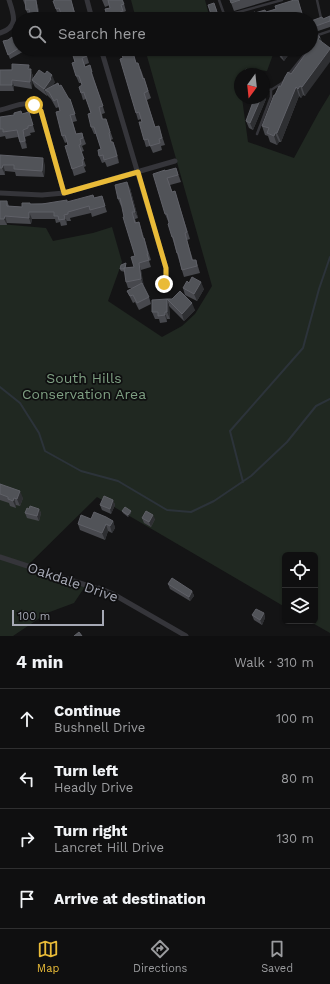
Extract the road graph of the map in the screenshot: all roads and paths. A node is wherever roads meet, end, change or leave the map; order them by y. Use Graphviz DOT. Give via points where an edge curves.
graph roads {
  1 [pos="9,0"];
  2 [pos="87,0"];
  3 [pos="219,0"];
  4 [pos="282,0"];
  5 [pos="317,0"];
  6 [pos="13,12"];
  7 [pos="90,12"];
  8 [pos="223,12"];
  9 [pos="239,12"];
  10 [pos="321,18"];
  11 [pos="12,25"];
  12 [pos="330,31"];
  13 [pos="0,33"];
  14 [pos="318,35"];
  15 [pos="103,56"];
  16 [pos="303,56"];
  17 [pos="271,90"];
  18 [pos="0,110"];
  19 [pos="257,134"];
  20 [pos="175,161"];
  21 [pos="138,172"];
  22 [pos="0,193"];
  23 [pos="64,193"];
  24 [pos="164,284"];
  25 [pos="0,557"];
  26 [pos="186,636"];
  1 -- 6 [label="street"];
  2 -- 7 [label="street"];
  3 -- 8 [label="lane"];
  4 -- 9 [label="lane"];
  5 -- 10 [label="lane"];
  11 -- 13 [label="street"];
  12 -- 14 [label="lane"];
  15 -- 21 [label="street"];
  16 -- 17 [label="lane" via="282,83"];
  17 -- 19 [label="lane" via="271,97"];
  18 -- 23 [label="street" via="30,104 41,111"];
  20 -- 21 [label="street"];
  21 -- 23 [label="street"];
  21 -- 24 [label="street" via="166,268"];
  22 -- 23 [label="street"];
  25 -- 26 [label="street, Oakdale Drive" via="99,588"];
}
